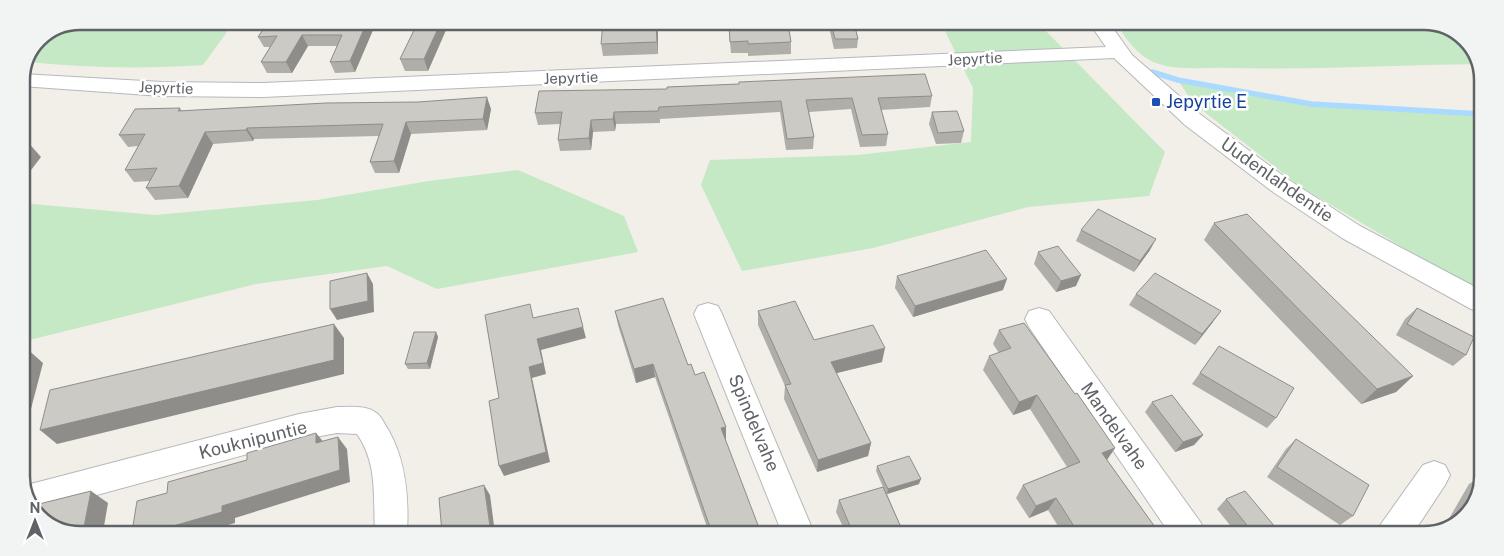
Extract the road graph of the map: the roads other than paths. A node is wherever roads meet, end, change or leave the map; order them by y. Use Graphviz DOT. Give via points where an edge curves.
graph roads {
  1 [pos="1104,30"];
  2 [pos="1120,52"];
  3 [pos="30,81"];
  4 [pos="1474,298"];
  5 [pos="708,314"];
  6 [pos="1039,319"];
  7 [pos="1434,474"];
  8 [pos="39,496"];
  9 [pos="391,526"];
  10 [pos="795,526"];
  11 [pos="1183,526"];
  12 [pos="1399,526"];
  1 -- 2 [label="street, Uudenlahdentie"];
  2 -- 3 [label="street, Jepyrtie" via="273,89 162,89"];
  2 -- 4 [label="street, Uudenlahdentie" via="1193,120 1281,186 1351,232"];
  5 -- 10 [label="street, Spindelvahe"];
  6 -- 11 [label="street, Mandelvahe"];
  7 -- 12 [label="street"];
  8 -- 9 [label="street, Kouknipuntie" via="299,427 337,420 365,421 377,436 389,467"];
}
